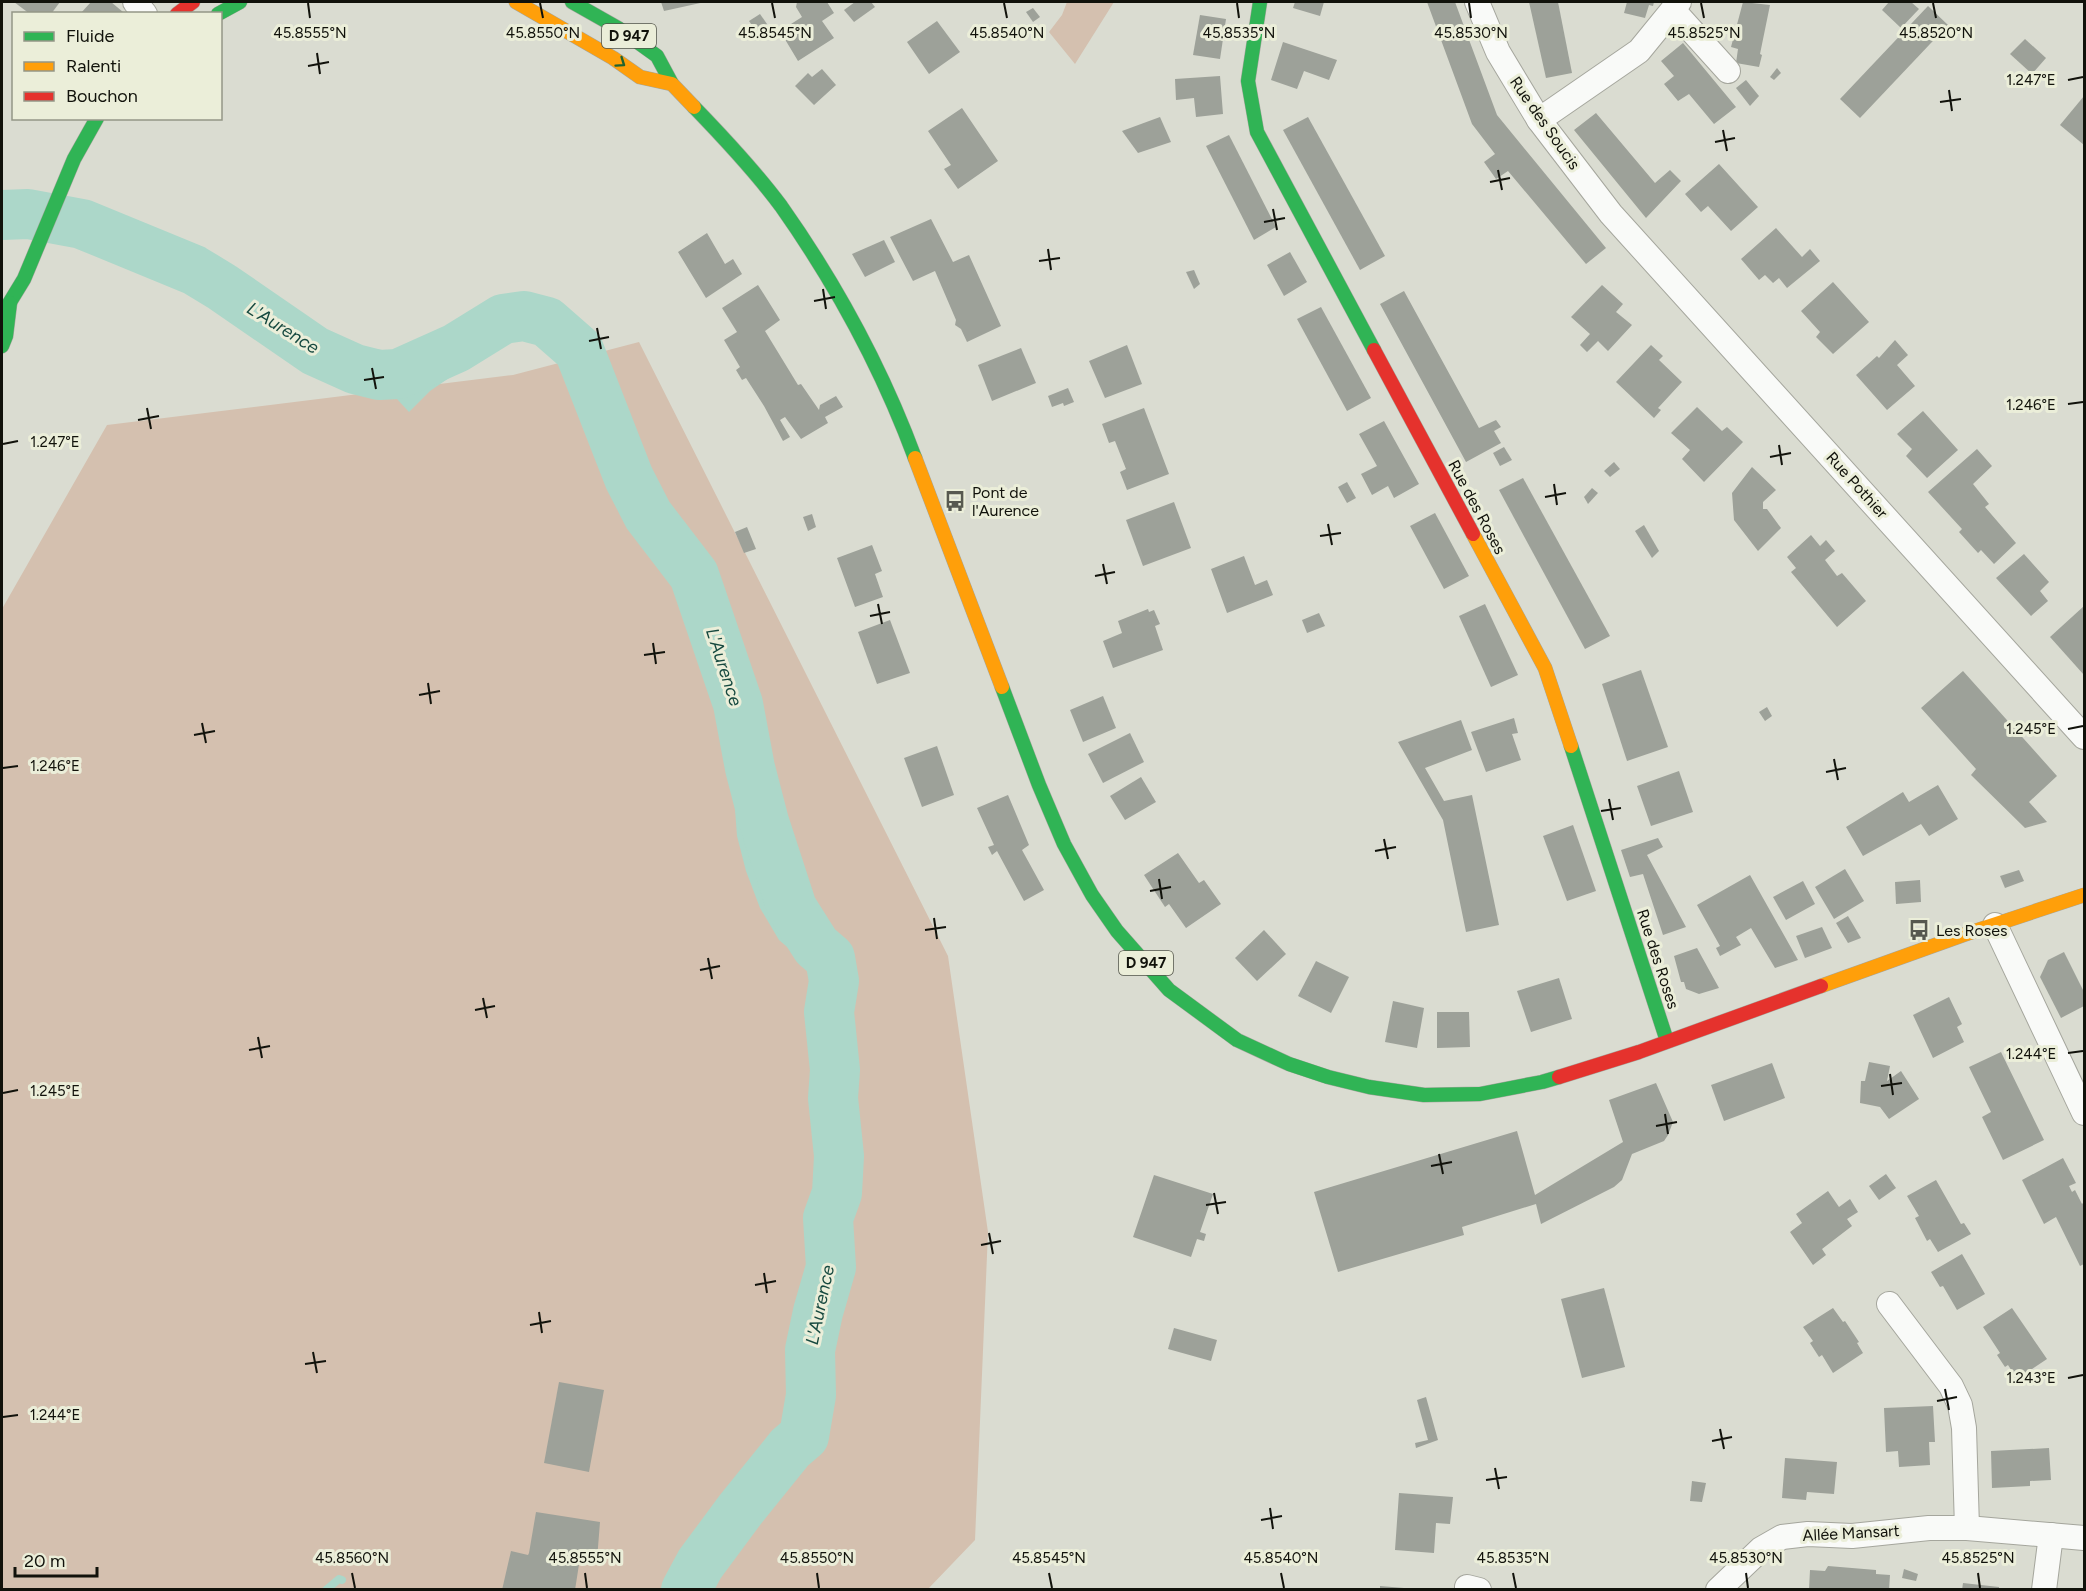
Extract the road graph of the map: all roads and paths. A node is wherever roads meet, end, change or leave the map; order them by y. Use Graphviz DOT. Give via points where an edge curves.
graph roads {
  1 [pos="193,2"];
  2 [pos="240,2"];
  3 [pos="516,2"];
  4 [pos="572,2"];
  5 [pos="1260,2"];
  6 [pos="1477,2"];
  7 [pos="1676,6"];
  8 [pos="180,12"];
  9 [pos="222,12"];
  10 [pos="1728,71"];
  11 [pos="672,84"];
  12 [pos="96,120"];
  13 [pos="1539,120"];
  14 [pos="1630,232"];
  15 [pos="4,306"];
  16 [pos="2,346"];
  17 [pos="2085,737"];
  18 [pos="2085,895"];
  19 [pos="1995,925"];
  20 [pos="1668,1041"];
  21 [pos="2085,1113"];
  22 [pos="1889,1304"];
  23 [pos="1967,1528"];
  24 [pos="2051,1535"];
  25 [pos="2085,1538"];
  26 [pos="1718,1590"];
  27 [pos="2044,1590"];
  1 -- 8 [label="main road"];
  2 -- 9 [label="main road"];
  3 -- 11 [label="main road, D 947, one-way" via="640,76"];
  4 -- 11 [label="main road, D 947" via="657,56"];
  5 -- 20 [label="main road, Rue des Roses" via="1248,81 1257,132 1545,668"];
  6 -- 13 [label="street, Rue des Soucis" via="1498,52"];
  7 -- 10 [label="street"];
  7 -- 13 [label="street" via="1639,51"];
  11 -- 20 [label="main road, D 947" via="780,205 847,310 895,404 1064,844 1117,931 1168,990 1237,1040 1289,1064 1369,1087 1424,1095 1480,1094 1542,1082"];
  12 -- 15 [label="main road" via="75,158 35,253"];
  13 -- 14 [label="street, Rue des Soucis" via="1596,195"];
  14 -- 17 [label="street, Rue Pothier"];
  15 -- 16 [label="main road" via="6,336"];
  18 -- 19 [label="main road, D 947"];
  19 -- 20 [label="main road, D 947"];
  19 -- 21 [label="street"];
  22 -- 23 [label="street" via="1951,1386 1960,1405"];
  23 -- 24 [label="street, Allée Mansart"];
  23 -- 26 [label="street, Allée Mansart" via="1782,1537 1761,1550"];
  24 -- 25 [label="street, Allée Mansart"];
  24 -- 27 [label="street"];
}
